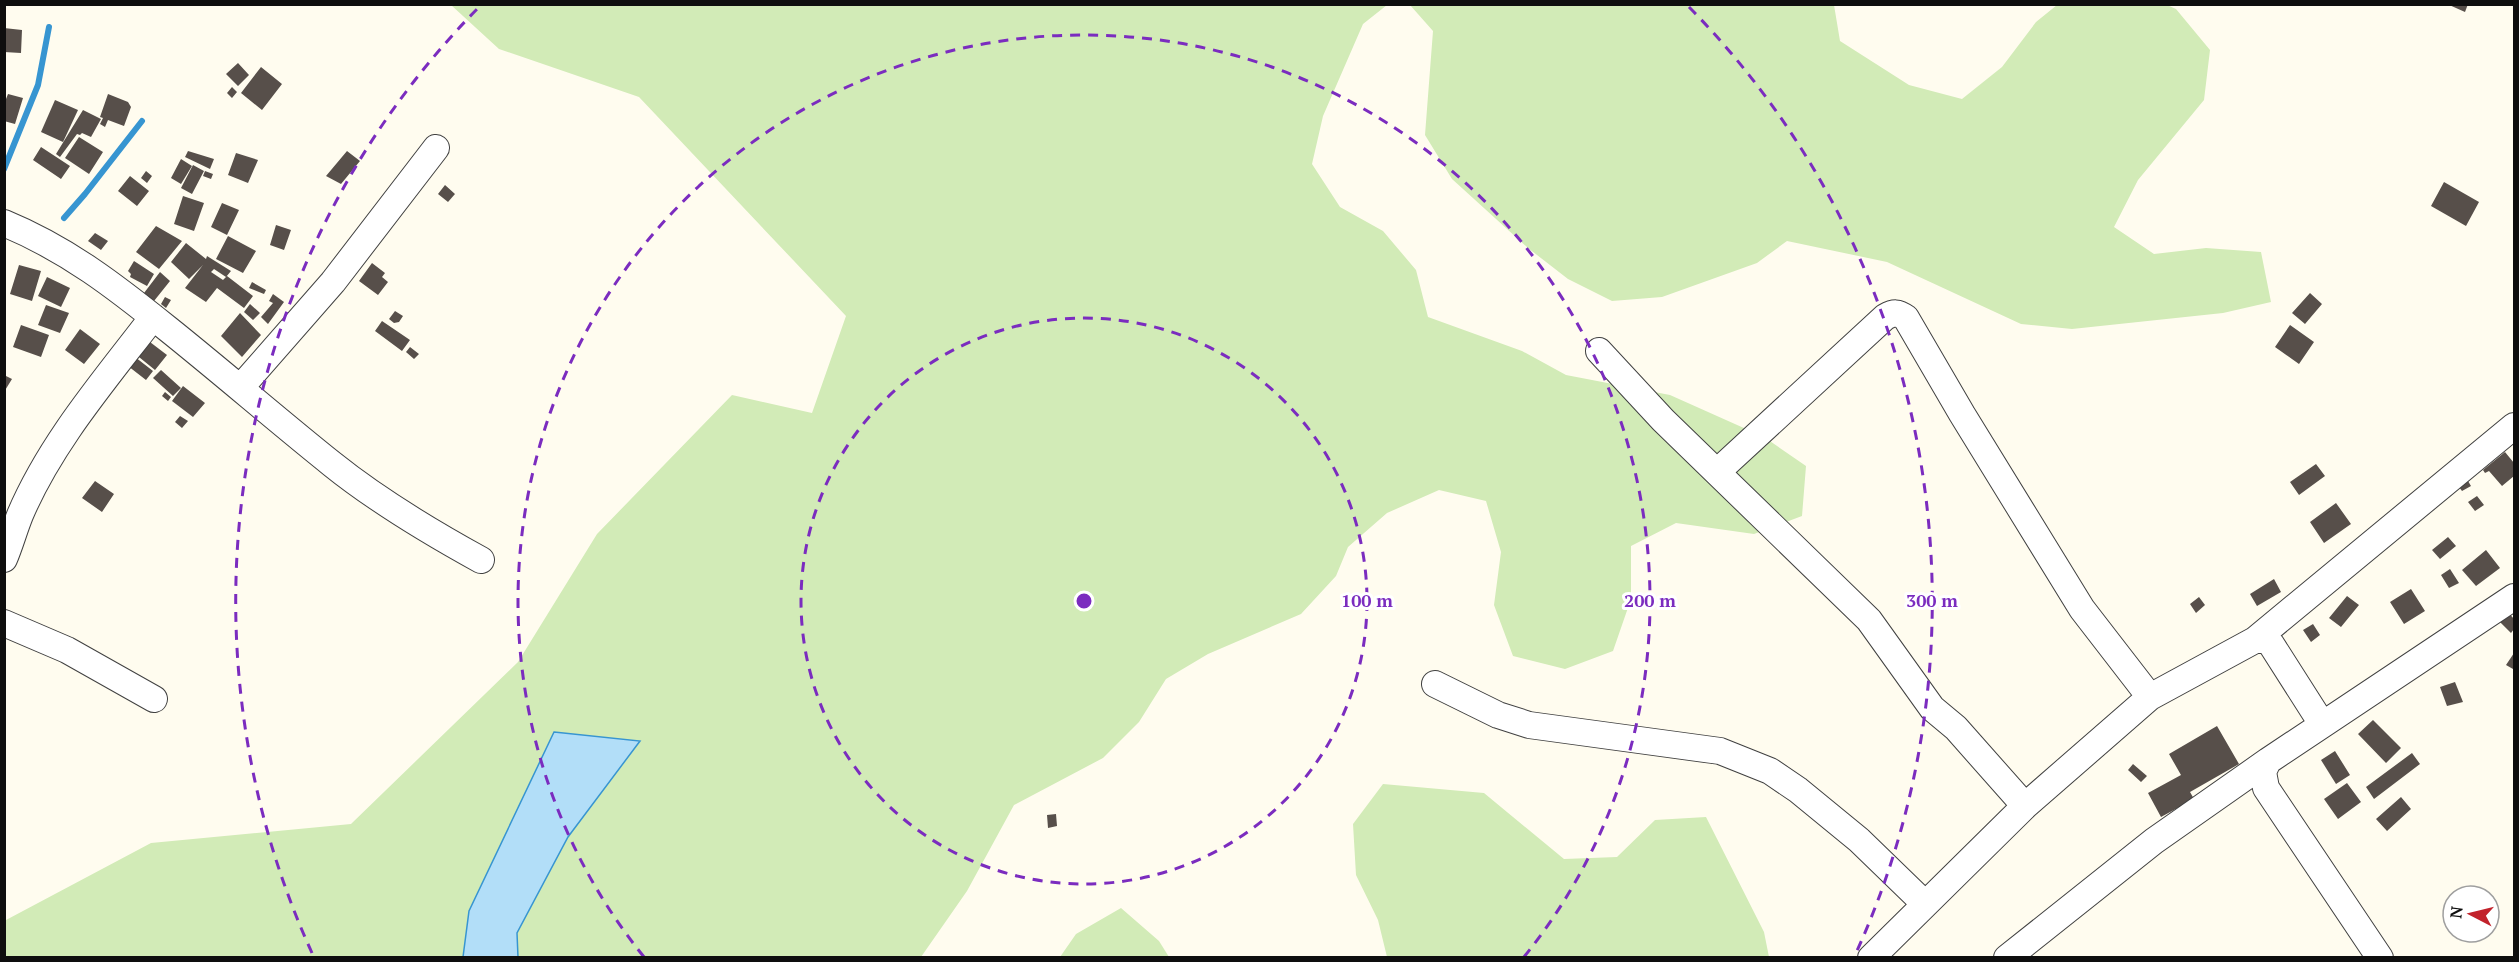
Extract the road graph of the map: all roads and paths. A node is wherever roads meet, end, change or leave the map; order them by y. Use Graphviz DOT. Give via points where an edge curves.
graph roads {
  1 [pos="436,148"];
  2 [pos="4,223"];
  3 [pos="153,317"];
  4 [pos="1599,351"];
  5 [pos="242,387"];
  6 [pos="2514,426"];
  7 [pos="1717,472"];
  8 [pos="4,559"];
  9 [pos="481,560"];
  10 [pos="2514,597"];
  11 [pos="4,622"];
  12 [pos="2255,640"];
  13 [pos="1435,684"];
  14 [pos="2150,697"];
  15 [pos="154,699"];
  16 [pos="2322,724"];
  17 [pos="2268,760"];
  18 [pos="2025,806"];
  19 [pos="1925,904"];
  20 [pos="2377,955"];
  21 [pos="1870,957"];
  22 [pos="2007,957"];
  1 -- 5 [label="street" via="333,282"];
  2 -- 3 [label="street" via="102,276"];
  3 -- 5 [label="street"];
  3 -- 8 [label="street" via="77,416 48,463 20,515"];
  4 -- 7 [label="street"];
  5 -- 9 [label="street" via="334,465 432,533"];
  6 -- 12 [label="street"];
  7 -- 14 [label="street" via="1885,316 1900,313 2082,609"];
  7 -- 18 [label="street" via="1869,621 1932,708 1956,728"];
  10 -- 16 [label="street"];
  11 -- 15 [label="street" via="67,650"];
  12 -- 14 [label="street"];
  12 -- 16 [label="street" via="2271,644"];
  13 -- 19 [label="street" via="1528,725 1720,751 1770,771 1859,840"];
  14 -- 18 [label="street"];
  16 -- 17 [label="street"];
  17 -- 20 [label="street" via="2263,772 2266,788"];
  17 -- 22 [label="street" via="2154,841"];
  18 -- 19 [label="street"];
  19 -- 21 [label="street"];
}
